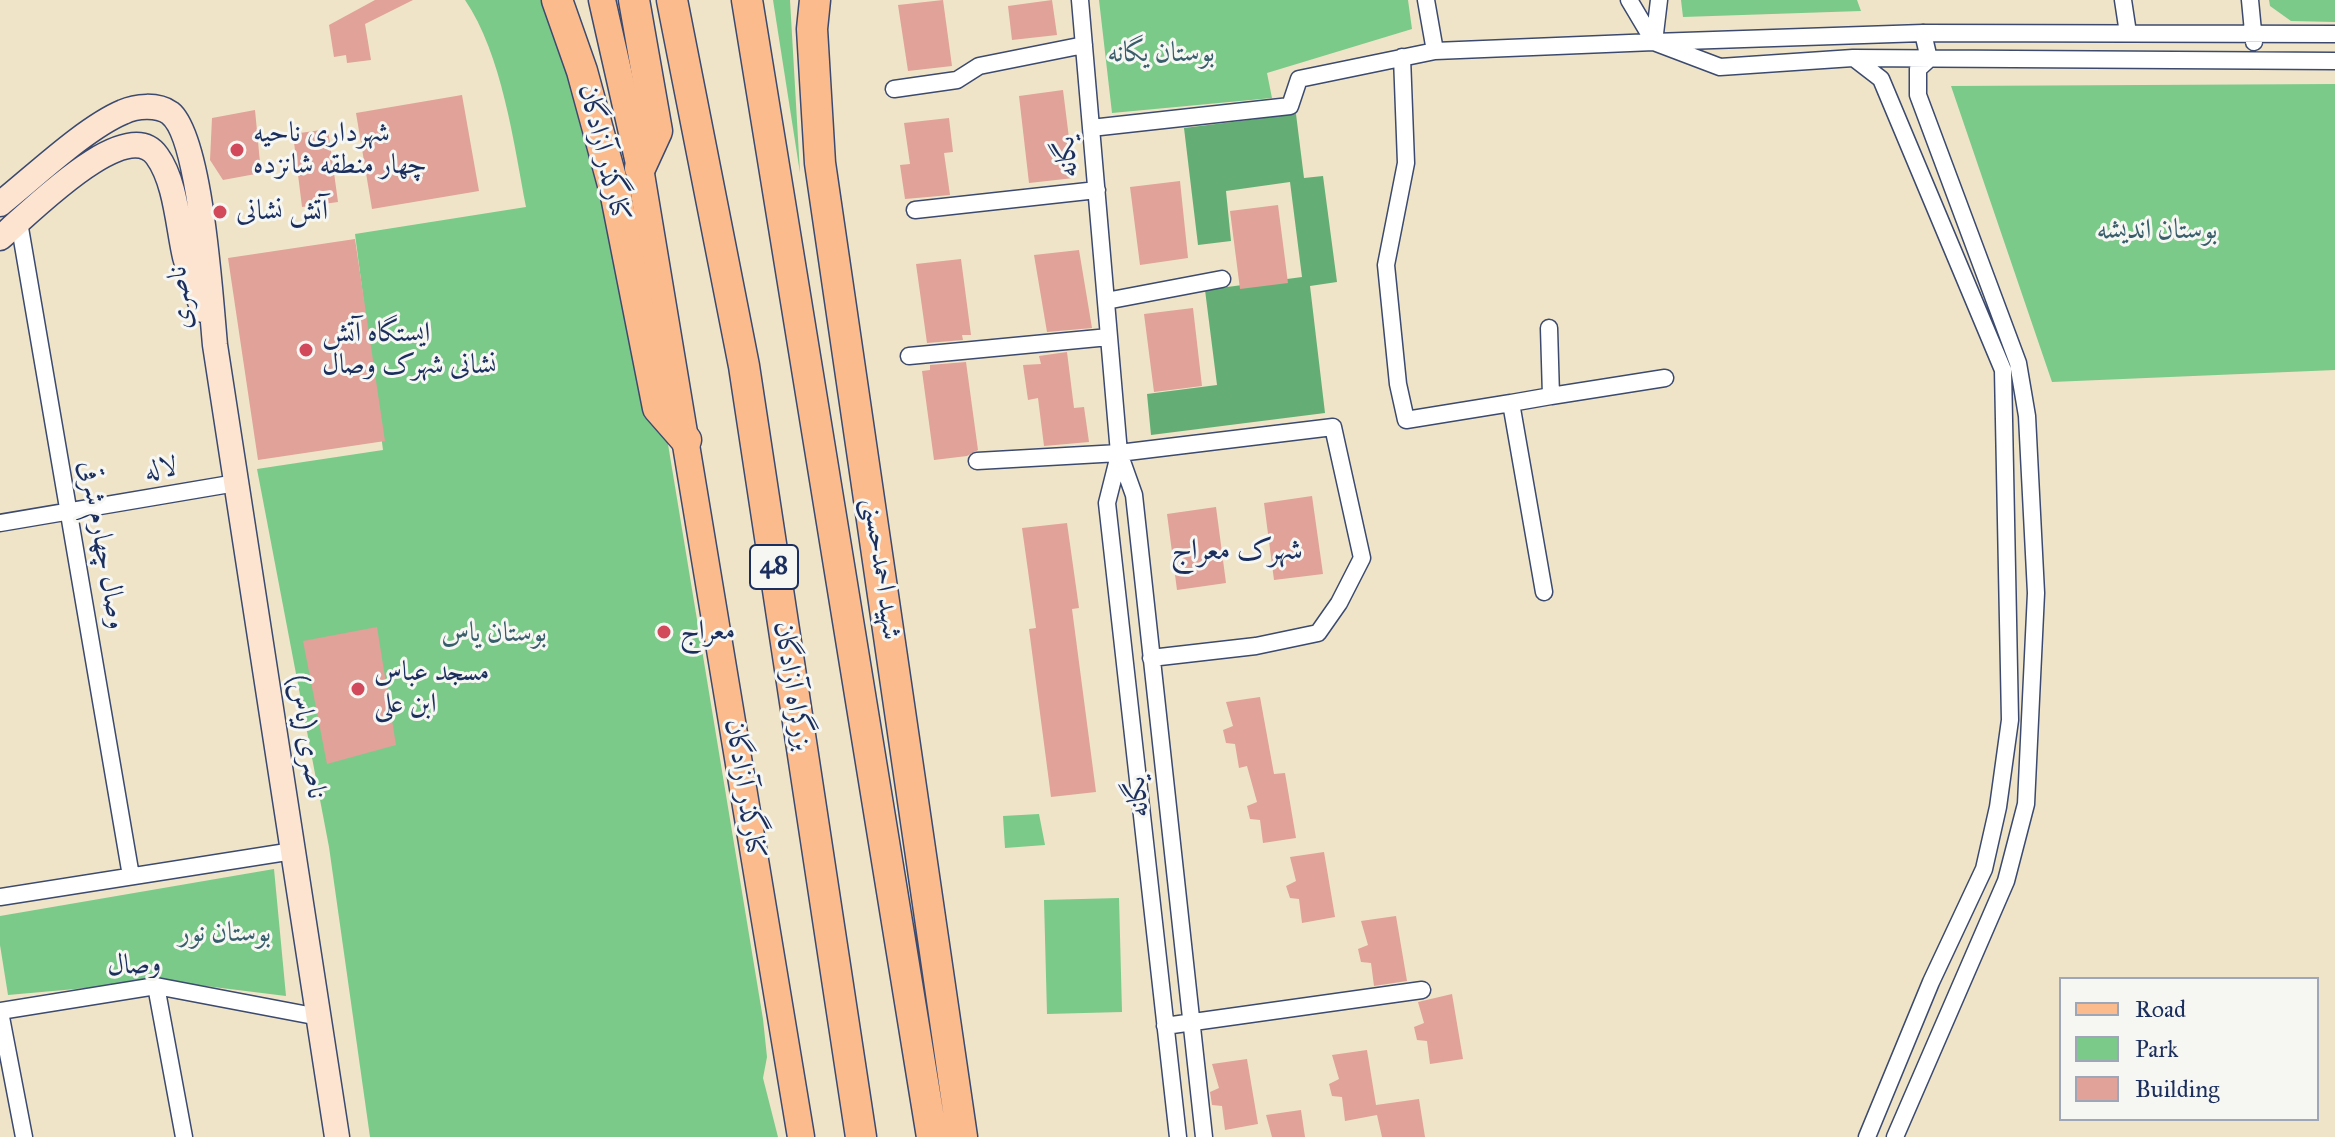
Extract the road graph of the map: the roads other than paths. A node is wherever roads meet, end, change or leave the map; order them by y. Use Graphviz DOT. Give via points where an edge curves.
graph roads {
  1 [pos="557,0"];
  2 [pos="602,0"];
  3 [pos="634,0"];
  4 [pos="672,0"];
  5 [pos="747,0"];
  6 [pos="815,0"];
  7 [pos="1080,0"];
  8 [pos="1426,0"];
  9 [pos="1629,0"];
  10 [pos="1659,0"];
  11 [pos="2123,0"];
  12 [pos="2250,0"];
  13 [pos="1923,33"];
  14 [pos="2128,33"];
  15 [pos="2253,34"];
  16 [pos="2335,34"];
  17 [pos="1654,42"];
  18 [pos="1084,45"];
  19 [pos="1435,51"];
  20 [pos="1402,57"];
  21 [pos="1853,58"];
  22 [pos="1929,59"];
  23 [pos="2256,59"];
  24 [pos="2335,61"];
  25 [pos="894,89"];
  26 [pos="1091,128"];
  27 [pos="640,168"];
  28 [pos="1097,190"];
  29 [pos="0,204"];
  30 [pos="915,210"];
  31 [pos="10,230"];
  32 [pos="1222,279"];
  33 [pos="1106,301"];
  34 [pos="1549,328"];
  35 [pos="1109,337"];
  36 [pos="215,345"];
  37 [pos="909,356"];
  38 [pos="1665,378"];
  39 [pos="1551,396"];
  40 [pos="1511,403"];
  41 [pos="686,440"];
  42 [pos="1119,453"];
  43 [pos="977,461"];
  44 [pos="236,483"];
  45 [pos="71,511"];
  46 [pos="0,523"];
  47 [pos="1544,592"];
  48 [pos="1151,658"];
  49 [pos="293,851"];
  50 [pos="131,876"];
  51 [pos="0,897"];
  52 [pos="156,986"];
  53 [pos="1422,990"];
  54 [pos="0,1012"];
  55 [pos="319,1017"];
  56 [pos="1189,1023"];
  57 [pos="1165,1026"];
  58 [pos="24,1137"];
  59 [pos="184,1137"];
  60 [pos="337,1137"];
  61 [pos="801,1137"];
  62 [pos="861,1137"];
  63 [pos="932,1137"];
  64 [pos="962,1137"];
  65 [pos="1178,1137"];
  66 [pos="1204,1137"];
  67 [pos="1867,1137"];
  68 [pos="1895,1137"];
  1 -- 41 [label="highway, کنارگذر آزادگان" via="616,196 658,408"];
  2 -- 27 [label="main road, کنارگذر آزادگان"];
  3 -- 27 [label="highway" via="657,131"];
  4 -- 62 [label="highway, بزرگراه آزادگان / 48" via="744,366"];
  5 -- 63 [label="highway, 48"];
  6 -- 64 [label="highway, شهید احمدحسنی" via="820,163"];
  7 -- 18 [label="street, یگانه"];
  8 -- 19 [label="street"];
  9 -- 17 [label="street"];
  10 -- 17 [label="street"];
  11 -- 14 [label="street"];
  12 -- 15 [label="street"];
  13 -- 14 [label="street"];
  13 -- 17 [label="street"];
  13 -- 22 [label="street"];
  14 -- 15 [label="street"];
  15 -- 16 [label="street"];
  15 -- 23 [label="street"];
  17 -- 19 [label="street"];
  17 -- 21 [label="street" via="1720,67"];
  18 -- 25 [label="street" via="979,66 957,80"];
  18 -- 26 [label="street, یگانه"];
  19 -- 20 [label="street"];
  20 -- 26 [label="street" via="1299,79 1290,106"];
  20 -- 40 [label="street" via="1406,163 1386,265 1406,420"];
  21 -- 22 [label="street"];
  21 -- 67 [label="street" via="1881,79 2003,370 2010,688 1998,807 1984,869"];
  22 -- 23 [label="street"];
  22 -- 68 [label="street" via="1918,69 1918,95 2018,363 2027,416 2036,593 2026,804 2006,881"];
  23 -- 24 [label="street"];
  26 -- 28 [label="street, یگانه"];
  27 -- 41 [label="main road, کنارگذر آزادگان"];
  28 -- 30 [label="street"];
  28 -- 33 [label="street, یگانه"];
  29 -- 36 [label="street, ناصری" via="125,111 156,106 172,114 184,134 206,240"];
  31 -- 36 [label="street, ناصری" via="99,156 142,145 156,154 166,176 186,262"];
  31 -- 45 [label="street, وصال چهارم شرقی"];
  32 -- 33 [label="street"];
  33 -- 35 [label="street, یگانه"];
  34 -- 39 [label="street"];
  35 -- 37 [label="street"];
  35 -- 42 [label="street, یگانه"];
  36 -- 44 [label="street, ناصری (یاس)"];
  38 -- 39 [label="street"];
  39 -- 40 [label="street"];
  40 -- 47 [label="street"];
  41 -- 61 [label="main road, کنارگذر آزادگان"];
  42 -- 43 [label="street"];
  42 -- 48 [label="street, یگانه" via="1134,495"];
  42 -- 48 [label="street" via="1333,427 1362,558 1318,633"];
  42 -- 57 [label="street, یگانه" via="1107,503"];
  44 -- 45 [label="street, لاله"];
  44 -- 49 [label="street, ناصری (یاس)"];
  45 -- 46 [label="street, لاله"];
  45 -- 50 [label="street, وصال چهارم شرقی"];
  48 -- 56 [label="street, یگانه"];
  49 -- 50 [label="street"];
  49 -- 55 [label="street, ناصری (یاس)"];
  50 -- 51 [label="street"];
  52 -- 54 [label="street, وصال"];
  52 -- 55 [label="street, وصال"];
  52 -- 59 [label="street"];
  53 -- 56 [label="street"];
  54 -- 58 [label="street"];
  55 -- 60 [label="street, ناصری (یاس)"];
  56 -- 57 [label="street"];
  56 -- 66 [label="street, یگانه"];
  57 -- 65 [label="street, یگانه"];
}
